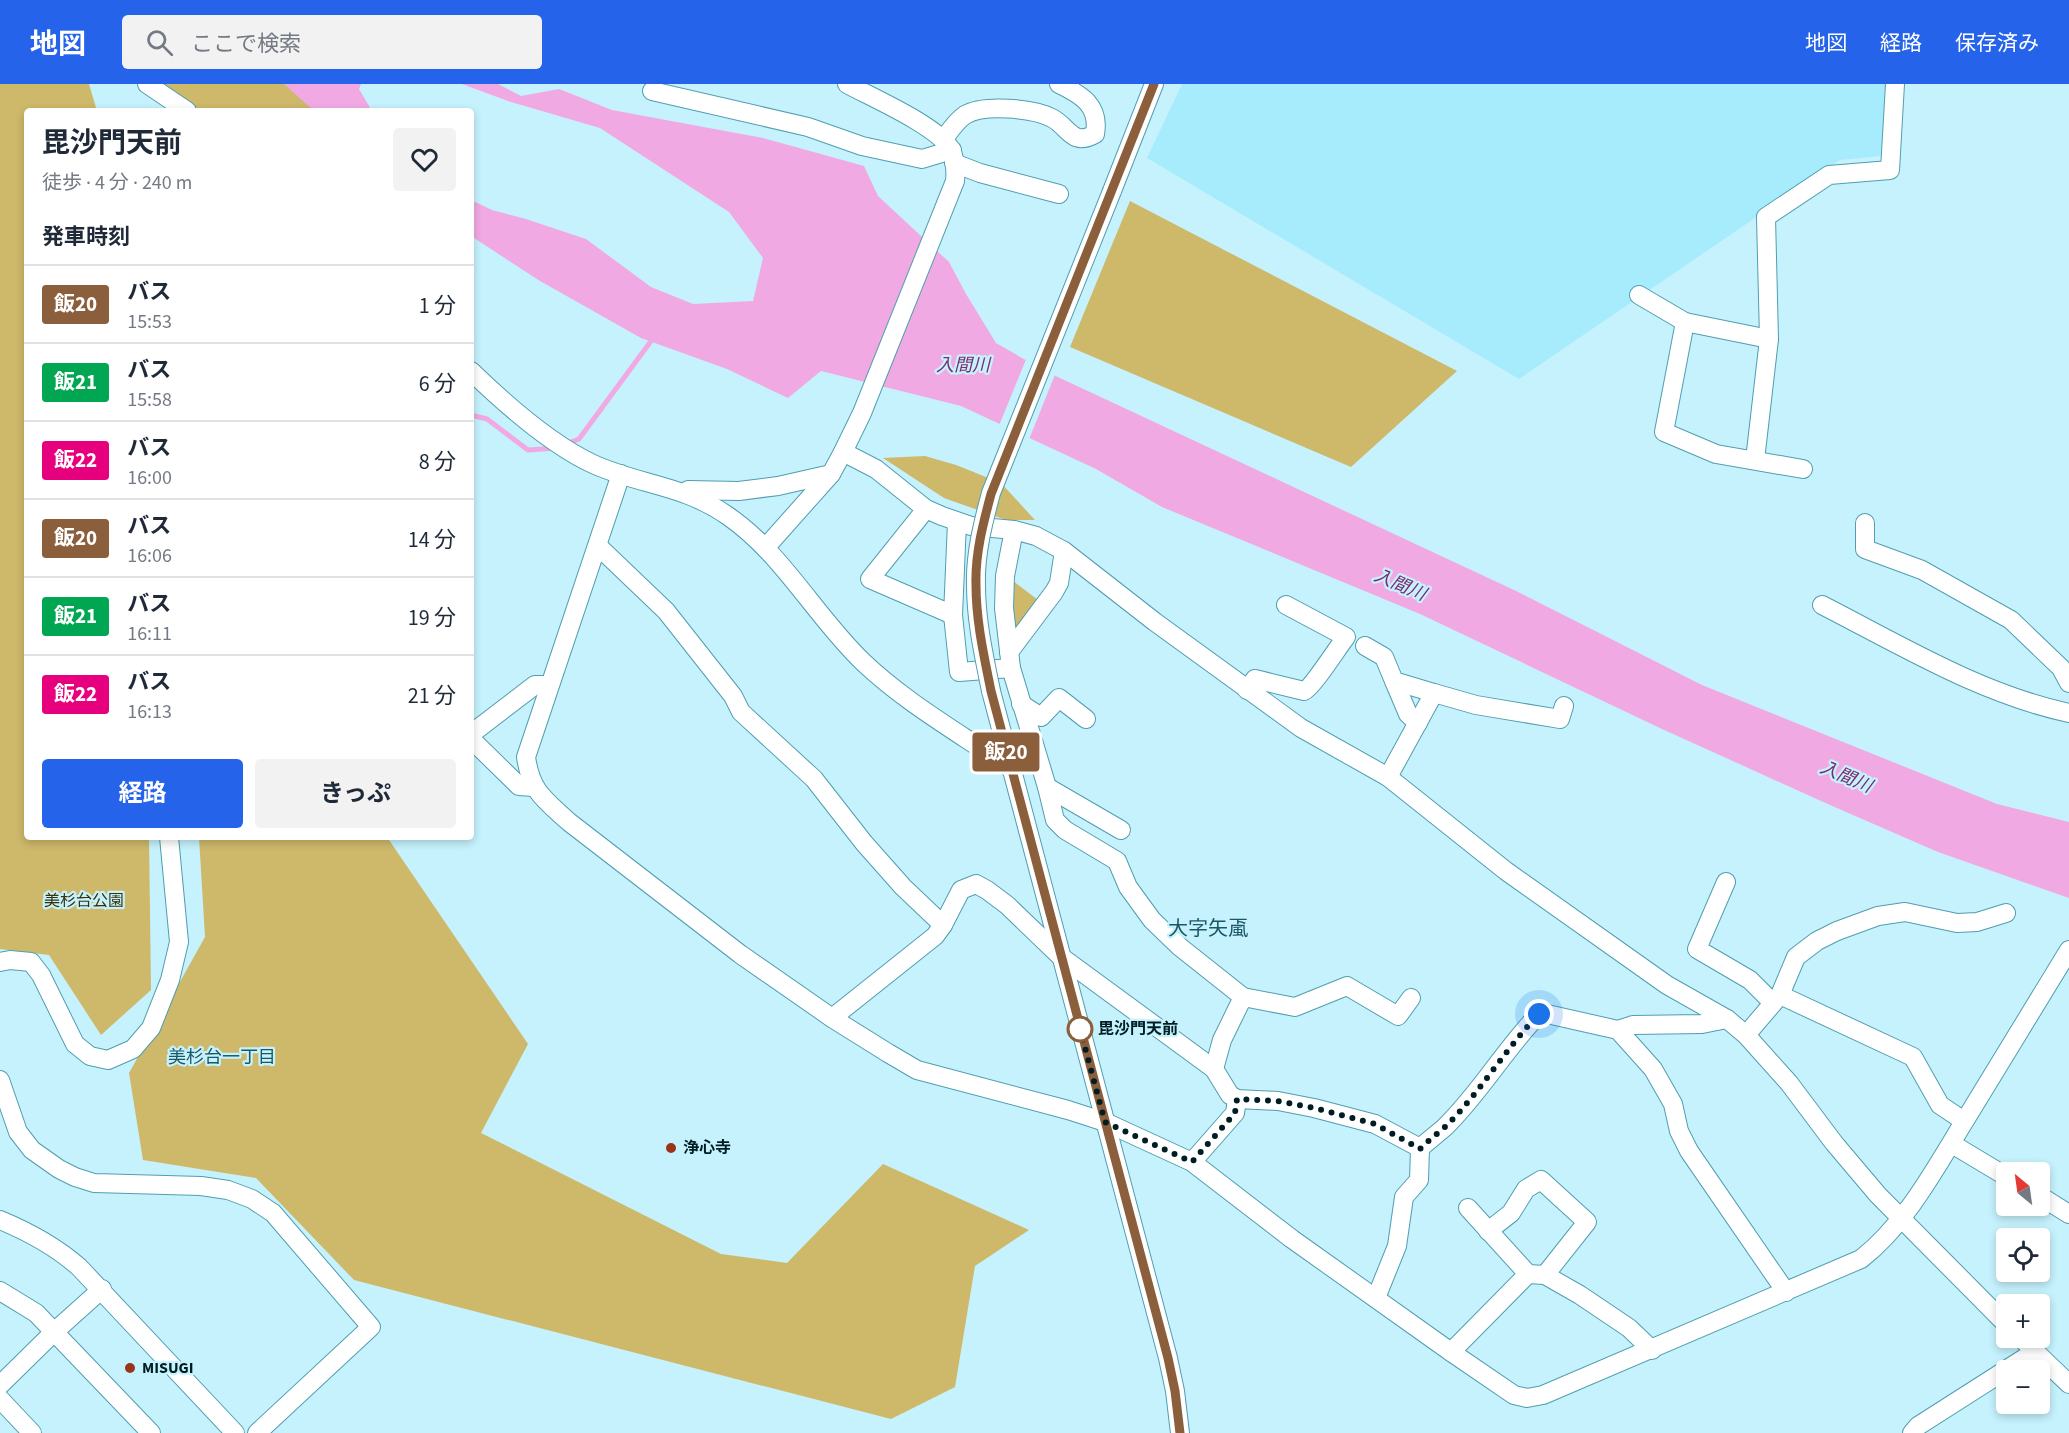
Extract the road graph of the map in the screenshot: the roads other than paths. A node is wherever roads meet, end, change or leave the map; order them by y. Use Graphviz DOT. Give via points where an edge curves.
graph roads {
  1 [pos="147,84"];
  2 [pos="846,84"];
  3 [pos="1059,84"];
  4 [pos="1154,84"];
  5 [pos="1895,84"];
  6 [pos="652,91"];
  7 [pos="183,108"];
  8 [pos="951,159"];
  9 [pos="1059,194"];
  10 [pos="1639,295"];
  11 [pos="1685,322"];
  12 [pos="1769,339"];
  13 [pos="478,388"];
  14 [pos="843,452"];
  15 [pos="1755,459"];
  16 [pos="1803,469"];
  17 [pos="621,474"];
  18 [pos="831,474"];
  19 [pos="678,490"];
  20 [pos="926,509"];
  21 [pos="957,522"];
  22 [pos="1865,524"];
  23 [pos="1014,530"];
  24 [pos="598,546"];
  25 [pos="766,548"];
  26 [pos="1064,550"];
  27 [pos="1286,605"];
  28 [pos="1822,605"];
  29 [pos="953,615"];
  30 [pos="1365,646"];
  31 [pos="1010,660"];
  32 [pos="1394,681"];
  33 [pos="2069,683"];
  34 [pos="549,685"];
  35 [pos="1247,690"];
  36 [pos="1434,693"];
  37 [pos="1021,704"];
  38 [pos="1564,706"];
  39 [pos="2069,713"];
  40 [pos="1086,718"];
  41 [pos="1418,723"];
  42 [pos="474,734"];
  43 [pos="474,739"];
  44 [pos="1010,768"];
  45 [pos="1388,777"];
  46 [pos="534,787"];
  47 [pos="1047,787"];
  48 [pos="1121,830"];
  49 [pos="169,840"];
  50 [pos="1726,882"];
  51 [pos="2007,914"];
  52 [pos="943,925"];
  53 [pos="2069,950"];
  54 [pos="1060,956"];
  55 [pos="0,962"];
  56 [pos="2062,978"];
  57 [pos="1243,998"];
  58 [pos="1411,998"];
  59 [pos="1776,999"];
  60 [pos="832,1018"];
  61 [pos="1727,1019"];
  62 [pos="1618,1030"];
  63 [pos="1746,1035"];
  64 [pos="1214,1069"];
  65 [pos="0,1080"];
  66 [pos="1237,1099"];
  67 [pos="1964,1121"];
  68 [pos="1105,1122"];
  69 [pos="1952,1144"];
  70 [pos="1420,1149"];
  71 [pos="1192,1162"];
  72 [pos="1996,1170"];
  73 [pos="2050,1202"];
  74 [pos="1468,1208"];
  75 [pos="2068,1212"];
  76 [pos="1902,1218"];
  77 [pos="0,1220"];
  78 [pos="1488,1231"];
  79 [pos="1537,1274"];
  80 [pos="102,1289"];
  81 [pos="0,1291"];
  82 [pos="1786,1292"];
  83 [pos="1376,1298"];
  84 [pos="1996,1313"];
  85 [pos="54,1332"];
  86 [pos="2030,1348"];
  87 [pos="1652,1350"];
  88 [pos="1451,1352"];
  89 [pos="2034,1352"];
  90 [pos="2069,1384"];
  91 [pos="0,1385"];
  92 [pos="0,1398"];
  93 [pos="32,1433"];
  94 [pos="151,1433"];
  95 [pos="236,1433"];
  96 [pos="257,1433"];
  97 [pos="1180,1433"];
  98 [pos="1912,1433"];
  1 -- 7 [label="street"];
  2 -- 8 [label="street" via="927,127"];
  3 -- 8 [label="street" via="1083,98 1094,111 1095,134 1079,138 1050,117 1000,107 968,114"];
  4 -- 44 [label="street, bridge" via="991,494 980,540 976,584 979,629"];
  5 -- 12 [label="street" via="1890,170 1829,175 1766,217"];
  6 -- 8 [label="street" via="808,127 862,146 922,159"];
  8 -- 9 [label="street" via="980,173"];
  8 -- 14 [label="street" via="862,413"];
  10 -- 11 [label="street"];
  11 -- 12 [label="street"];
  11 -- 15 [label="street" via="1664,432 1716,454"];
  12 -- 15 [label="street"];
  13 -- 17 [label="street" via="574,453"];
  14 -- 18 [label="street"];
  14 -- 20 [label="street" via="876,469"];
  15 -- 16 [label="street"];
  17 -- 19 [label="street"];
  17 -- 24 [label="street"];
  18 -- 19 [label="street" via="739,491"];
  18 -- 25 [label="street"];
  19 -- 25 [label="street" via="728,515"];
  20 -- 21 [label="street"];
  20 -- 29 [label="street" via="870,579"];
  21 -- 23 [label="street"];
  21 -- 29 [label="street"];
  22 -- 33 [label="street" via="1865,549 1922,570 2012,620 2061,668"];
  23 -- 26 [label="street"];
  23 -- 31 [label="street" via="1004,597"];
  24 -- 34 [label="street"];
  24 -- 52 [label="street" via="666,611 733,696 741,712 814,779 864,843"];
  25 -- 44 [label="street" via="840,636 885,681"];
  26 -- 31 [label="street" via="1059,583"];
  26 -- 35 [label="street"];
  27 -- 35 [label="street" via="1346,637 1311,688 1304,691 1255,679"];
  28 -- 39 [label="street" via="1973,682 2037,706"];
  29 -- 31 [label="street" via="959,672"];
  30 -- 32 [label="street" via="1384,657"];
  31 -- 37 [label="street"];
  32 -- 36 [label="street"];
  32 -- 41 [label="street" via="1408,714"];
  34 -- 42 [label="street" via="535,685"];
  34 -- 46 [label="street" via="526,757"];
  35 -- 45 [label="street" via="1301,728"];
  36 -- 38 [label="street" via="1478,697 1560,719"];
  36 -- 41 [label="street"];
  37 -- 40 [label="street" via="1041,717 1059,698"];
  37 -- 47 [label="street"];
  41 -- 45 [label="street"];
  43 -- 46 [label="street" via="519,786"];
  44 -- 54 [label="street"];
  45 -- 61 [label="street" via="1506,871 1667,985"];
  46 -- 60 [label="street" via="569,822 740,954"];
  47 -- 48 [label="street"];
  47 -- 57 [label="street" via="1055,820 1117,861 1128,887 1152,920"];
  49 -- 55 [label="street" via="179,942 170,980 151,1028 133,1049 108,1060 90,1056 75,1044 31,962"];
  50 -- 59 [label="street" via="1697,949"];
  51 -- 59 [label="street" via="1957,923 1905,912 1878,916 1837,931 1796,957"];
  52 -- 54 [label="street" via="961,890 976,884 1007,905"];
  52 -- 60 [label="street" via="935,936"];
  53 -- 56 [label="street"];
  54 -- 64 [label="street"];
  54 -- 68 [label="street"];
  56 -- 67 [label="street"];
  57 -- 58 [label="street" via="1295,1007 1347,986 1398,1016"];
  57 -- 64 [label="street" via="1222,1040"];
  59 -- 63 [label="street"];
  59 -- 67 [label="street" via="1913,1056 1940,1105"];
  60 -- 68 [label="street" via="917,1070"];
  61 -- 62 [label="street" via="1702,1024 1633,1025"];
  61 -- 63 [label="street"];
  62 -- 70 [label="street" via="1539,1014 1446,1126"];
  62 -- 82 [label="street" via="1653,1069 1673,1104 1679,1131 1689,1151"];
  63 -- 76 [label="street" via="1878,1195"];
  64 -- 66 [label="street" via="1230,1095"];
  65 -- 96 [label="street" via="18,1132 32,1150 75,1177 94,1183 201,1186 252,1198 273,1213 371,1327"];
  66 -- 70 [label="street" via="1278,1101 1375,1124"];
  66 -- 71 [label="street" via="1235,1113"];
  67 -- 69 [label="street"];
  68 -- 71 [label="street"];
  68 -- 97 [label="street" via="1168,1358"];
  69 -- 72 [label="street"];
  69 -- 76 [label="street"];
  70 -- 83 [label="street" via="1419,1180 1404,1197 1397,1246"];
  71 -- 83 [label="street"];
  73 -- 75 [label="street"];
  74 -- 78 [label="street"];
  76 -- 82 [label="street" via="1861,1259"];
  76 -- 84 [label="street"];
  77 -- 80 [label="street" via="62,1252"];
  78 -- 79 [label="street"];
  78 -- 79 [label="street" via="1511,1213 1526,1189 1541,1180 1587,1222"];
  79 -- 87 [label="street" via="1580,1294 1629,1328"];
  79 -- 88 [label="street"];
  80 -- 85 [label="street"];
  80 -- 95 [label="street"];
  81 -- 85 [label="street" via="36,1313"];
  82 -- 87 [label="street"];
  83 -- 88 [label="street"];
  85 -- 91 [label="street"];
  85 -- 94 [label="street"];
  86 -- 89 [label="street"];
  87 -- 88 [label="street" via="1544,1395 1527,1398 1515,1395"];
  89 -- 90 [label="street"];
  89 -- 98 [label="street"];
  92 -- 93 [label="street"];
}
